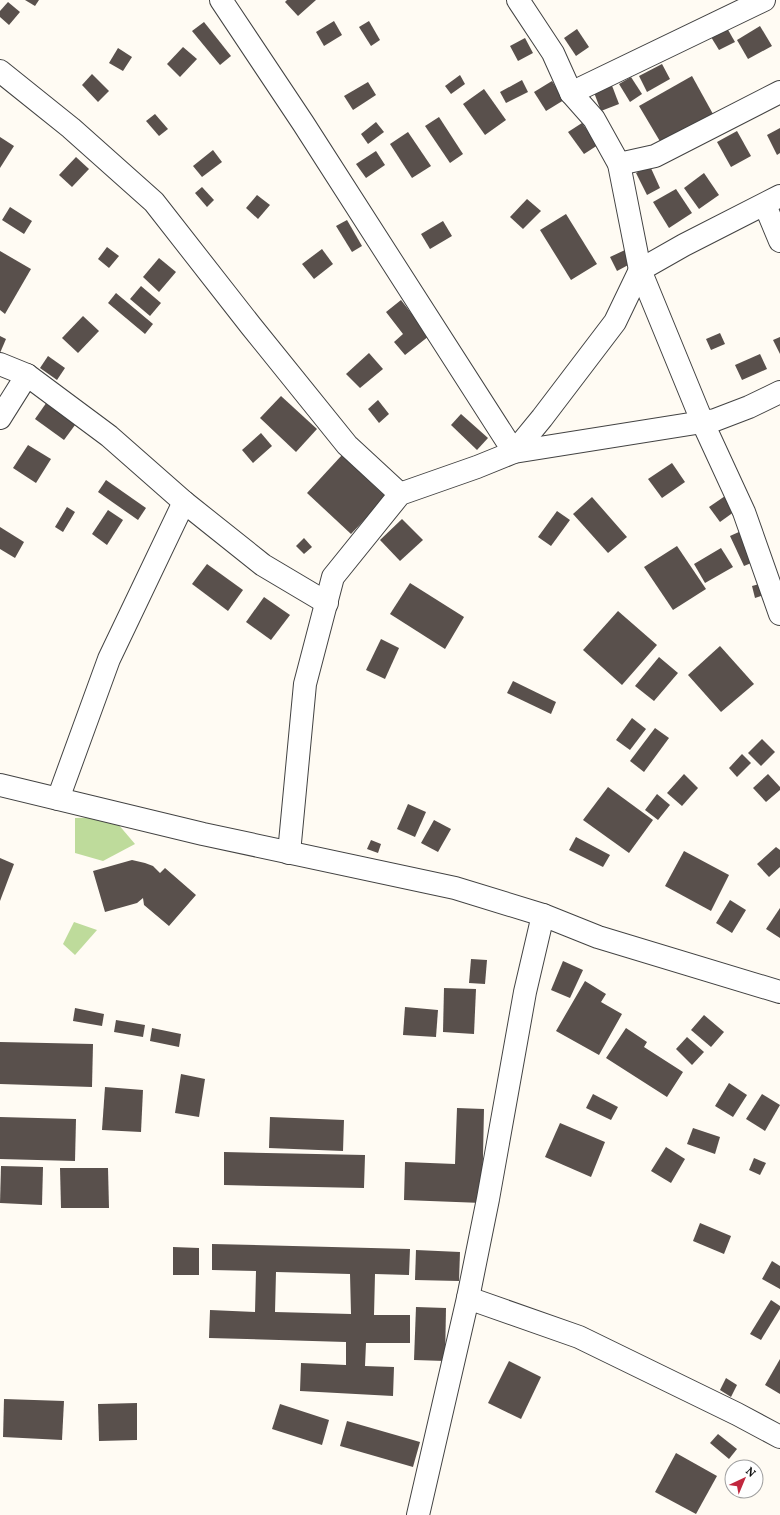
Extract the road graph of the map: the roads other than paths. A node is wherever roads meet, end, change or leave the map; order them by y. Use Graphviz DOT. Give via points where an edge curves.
graph roads {
  1 [pos="221,0"];
  2 [pos="518,0"];
  3 [pos="764,0"];
  4 [pos="0,71"];
  5 [pos="780,92"];
  6 [pos="571,93"];
  7 [pos="620,164"];
  8 [pos="772,201"];
  9 [pos="780,241"];
  10 [pos="640,270"];
  11 [pos="0,364"];
  12 [pos="27,375"];
  13 [pos="780,392"];
  14 [pos="0,418"];
  15 [pos="702,421"];
  16 [pos="514,452"];
  17 [pos="400,494"];
  18 [pos="184,502"];
  19 [pos="326,603"];
  20 [pos="780,614"];
  21 [pos="0,785"];
  22 [pos="58,799"];
  23 [pos="289,852"];
  24 [pos="543,914"];
  25 [pos="780,992"];
  26 [pos="468,1298"];
  27 [pos="780,1437"];
  28 [pos="418,1515"];
  1 -- 16 [label="street"];
  2 -- 6 [label="street" via="553,53"];
  3 -- 6 [label="street"];
  4 -- 17 [label="street" via="71,128 154,202 347,445"];
  5 -- 7 [label="street" via="655,156"];
  6 -- 7 [label="street" via="594,119"];
  7 -- 10 [label="street"];
  8 -- 9 [label="street"];
  8 -- 10 [label="street"];
  10 -- 15 [label="street"];
  10 -- 16 [label="street" via="615,322"];
  11 -- 12 [label="street"];
  12 -- 14 [label="street"];
  12 -- 18 [label="street" via="109,436"];
  13 -- 15 [label="street" via="749,408 715,420"];
  15 -- 16 [label="street"];
  15 -- 20 [label="street" via="744,512"];
  16 -- 17 [label="street"];
  17 -- 19 [label="street" via="334,577"];
  18 -- 19 [label="street" via="263,565"];
  18 -- 22 [label="street" via="109,659"];
  19 -- 23 [label="street" via="305,684"];
  21 -- 22 [label="street"];
  22 -- 23 [label="street"];
  23 -- 24 [label="street" via="454,888"];
  24 -- 25 [label="street" via="598,937"];
  24 -- 26 [label="street" via="525,992"];
  26 -- 27 [label="street" via="579,1337"];
  26 -- 28 [label="street"];
}
